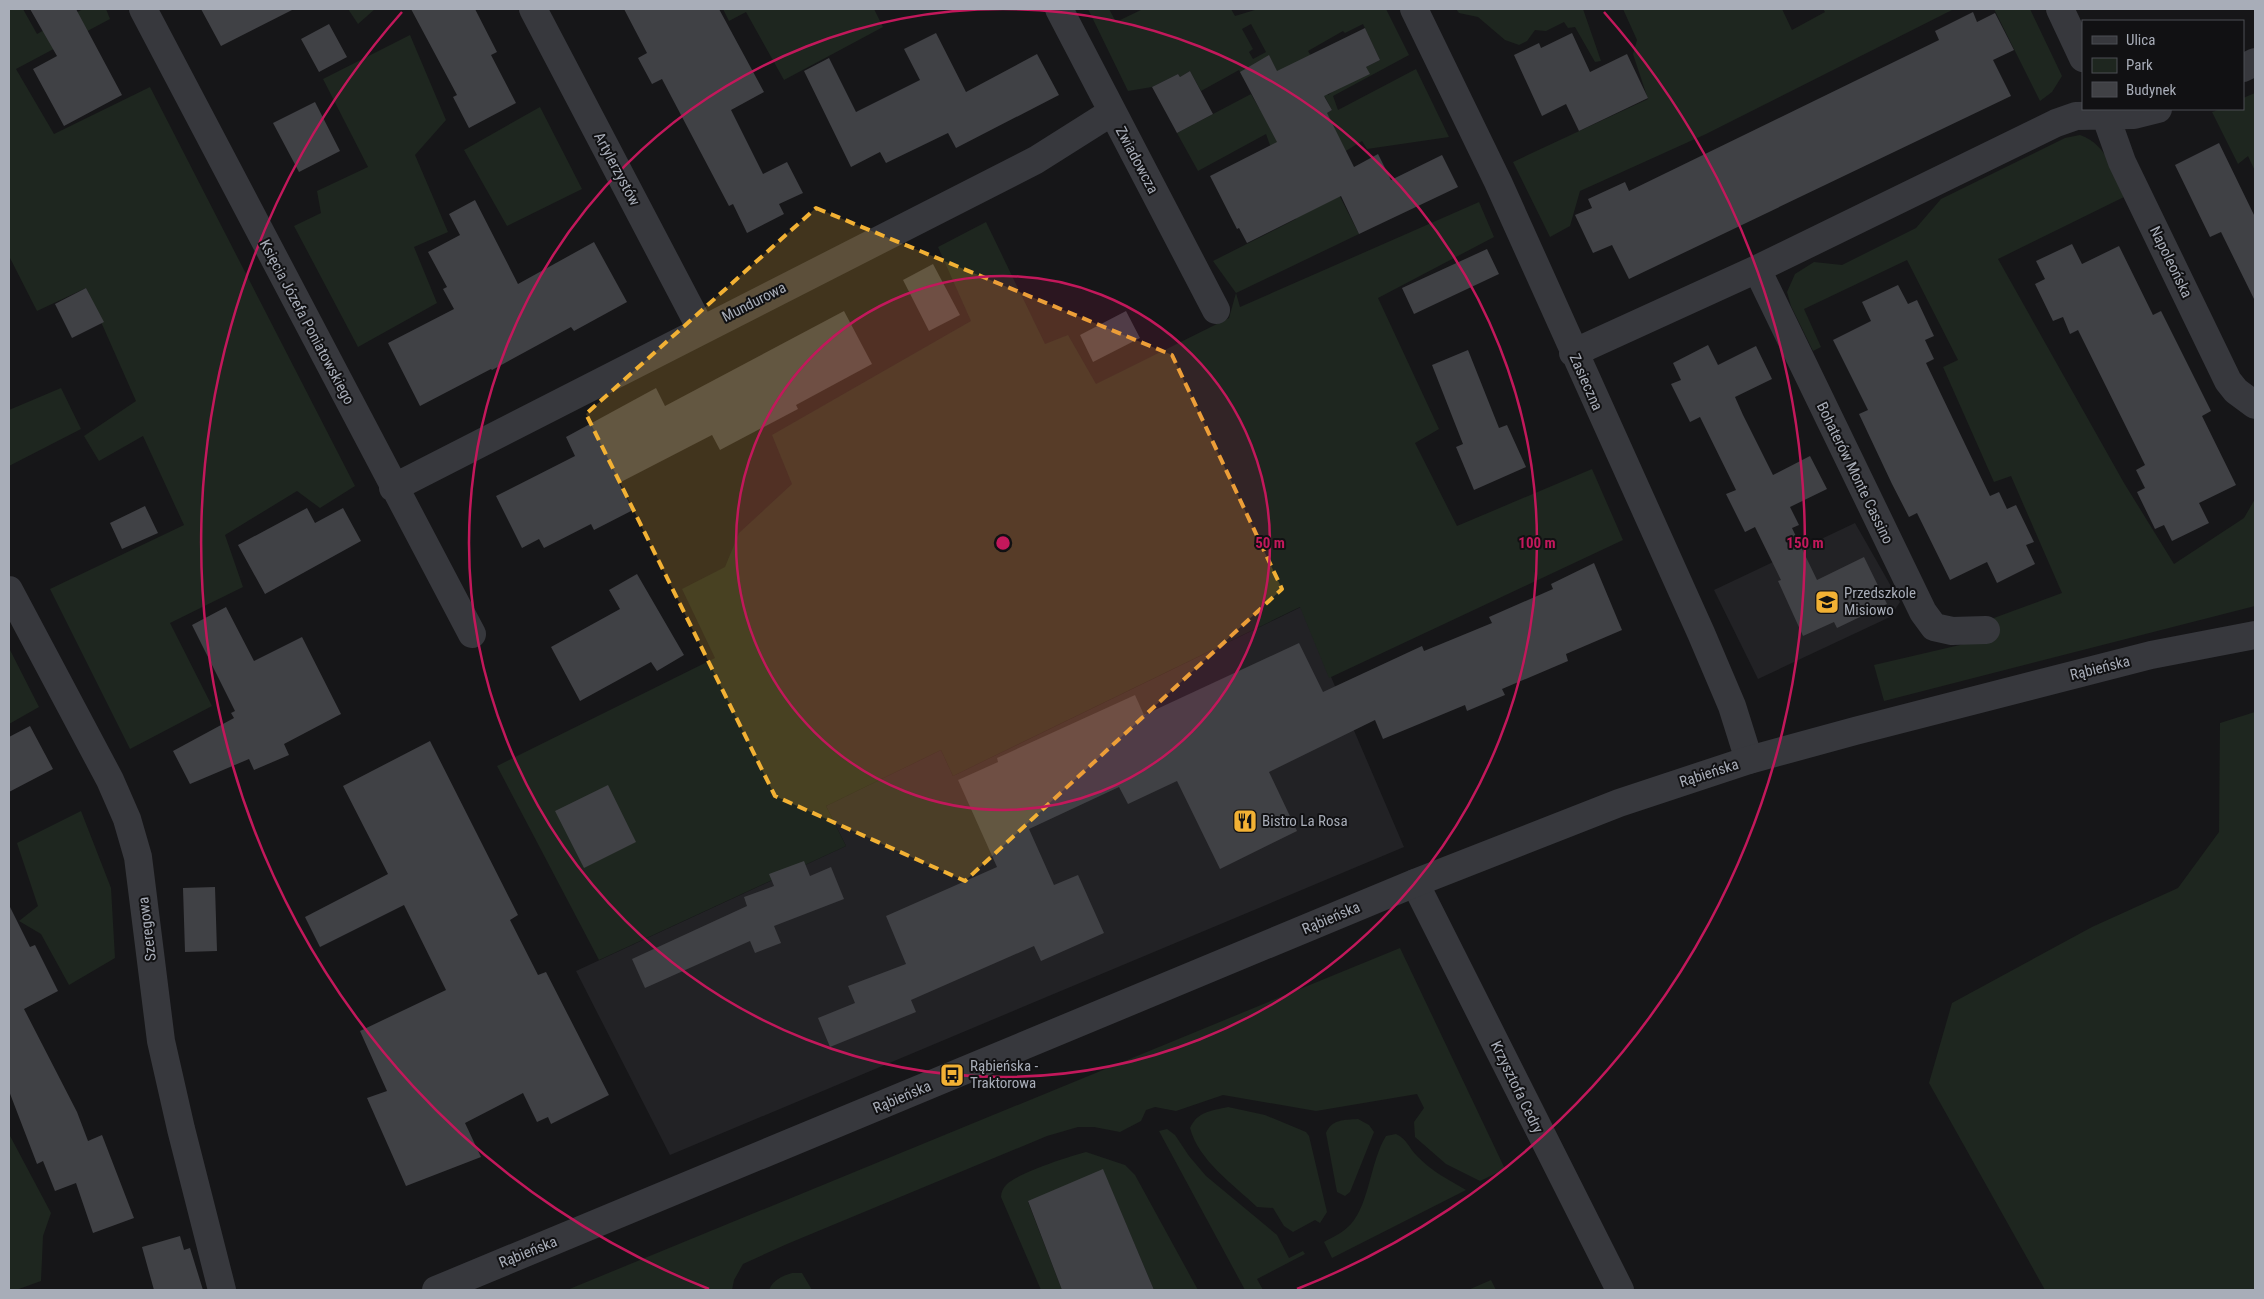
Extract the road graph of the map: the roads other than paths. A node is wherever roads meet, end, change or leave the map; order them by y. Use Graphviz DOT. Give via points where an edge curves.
graph roads {
  1 [pos="143,9"];
  2 [pos="532,9"];
  3 [pos="1059,9"];
  4 [pos="1414,9"];
  5 [pos="2060,9"];
  6 [pos="2082,56"];
  7 [pos="2154,110"];
  8 [pos="1112,112"];
  9 [pos="2104,112"];
  10 [pos="1757,269"];
  11 [pos="1216,310"];
  12 [pos="701,328"];
  13 [pos="1573,353"];
  14 [pos="2255,405"];
  15 [pos="393,488"];
  16 [pos="9,590"];
  17 [pos="1986,630"];
  18 [pos="472,634"];
  19 [pos="2255,635"];
  20 [pos="1748,760"];
  21 [pos="1415,883"];
  22 [pos="222,1290"];
  23 [pos="436,1290"];
  24 [pos="1620,1290"];
  1 -- 15 [label="street, Księcia Józefa Poniatowskiego"];
  2 -- 12 [label="street, Artylerzystów"];
  3 -- 8 [label="street, Zwiadowcza"];
  4 -- 13 [label="street, Zasieczna" via="1498,182"];
  5 -- 6 [label="street"];
  7 -- 9 [label="street" via="2134,115"];
  8 -- 11 [label="street, Zwiadowcza"];
  8 -- 12 [label="street, Mundurowa" via="1036,160"];
  9 -- 10 [label="street" via="2076,116 2056,124"];
  9 -- 14 [label="street, Napoleońska" via="2122,162 2228,381"];
  10 -- 13 [label="street"];
  10 -- 17 [label="street, Bohaterów Monte Cassino" via="1923,612 1934,628"];
  12 -- 15 [label="street, Mundurowa"];
  13 -- 20 [label="street, Zasieczna" via="1714,663 1732,706"];
  15 -- 18 [label="street, Księcia Józefa Poniatowskiego"];
  16 -- 22 [label="street, Szeregowa" via="110,780 127,819 138,857 161,1041"];
  19 -- 20 [label="street, Rąbieńska" via="2142,657"];
  20 -- 21 [label="street, Rąbieńska" via="1619,803"];
  21 -- 23 [label="street, Rąbieńska"];
  21 -- 24 [label="street, Krzysztofa Cedry"];
}
